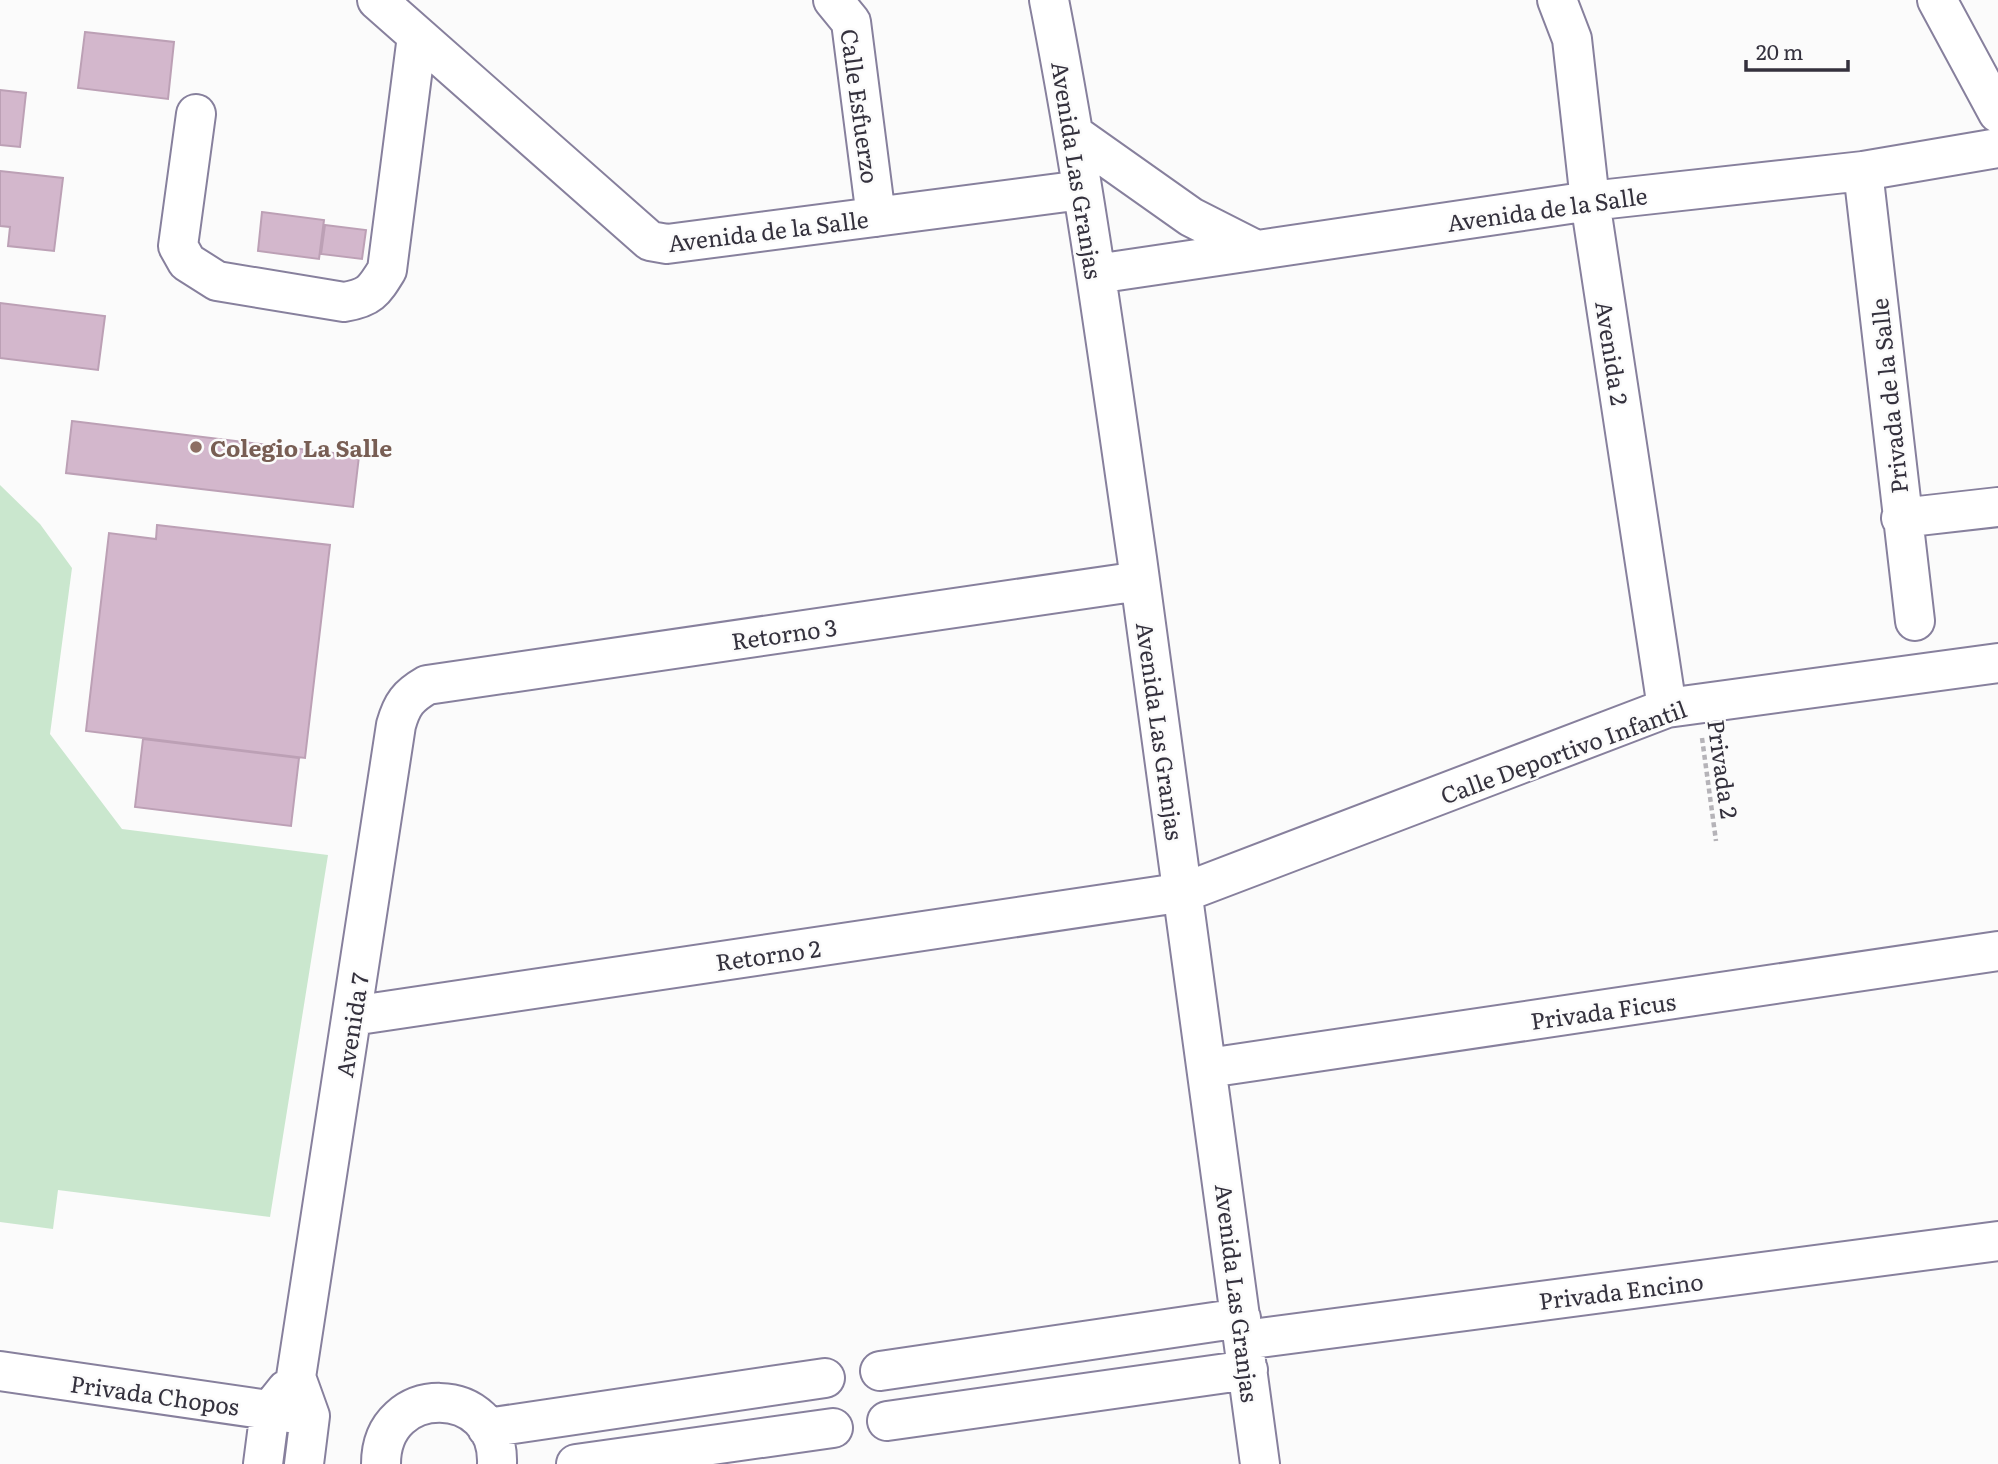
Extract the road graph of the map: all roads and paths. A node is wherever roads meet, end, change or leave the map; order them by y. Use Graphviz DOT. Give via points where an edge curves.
graph roads {
  1 [pos="377,0"];
  2 [pos="834,0"];
  3 [pos="1049,0"];
  4 [pos="1557,0"];
  5 [pos="1937,0"];
  6 [pos="417,36"];
  7 [pos="1998,113"];
  8 [pos="196,114"];
  9 [pos="1075,135"];
  10 [pos="1998,148"];
  11 [pos="1863,171"];
  12 [pos="1082,190"];
  13 [pos="1590,201"];
  14 [pos="876,217"];
  15 [pos="1256,250"];
  16 [pos="1096,274"];
  17 [pos="1998,507"];
  18 [pos="1901,518"];
  19 [pos="1140,581"];
  20 [pos="1915,621"];
  21 [pos="1998,663"];
  22 [pos="427,685"];
  23 [pos="1682,705"];
  24 [pos="1716,841"];
  25 [pos="1185,892"];
  26 [pos="1998,951"];
  27 [pos="352,1016"];
  28 [pos="1208,1068"];
  29 [pos="1998,1241"];
  30 [pos="1244,1343"];
  31 [pos="0,1371"];
  32 [pos="880,1371"];
  33 [pos="296,1377"];
  34 [pos="825,1378"];
  35 [pos="270,1410"];
  36 [pos="310,1416"];
  37 [pos="887,1421"];
  38 [pos="487,1428"];
  39 [pos="833,1428"];
  40 [pos="262,1464"];
  41 [pos="304,1464"];
  42 [pos="381,1464"];
  43 [pos="497,1464"];
  44 [pos="576,1464"];
  45 [pos="1260,1464"];
  1 -- 6 [label="street, Avenida de la Salle"];
  2 -- 14 [label="street, Calle Esfuerzo" via="851,22"];
  3 -- 9 [label="street, Avenida Las Granjas"];
  4 -- 13 [label="street, Avenida 2" via="1572,39"];
  5 -- 7 [label="street"];
  6 -- 8 [label="street" via="387,270 376,289 362,299 344,302 217,281 187,262 178,246"];
  6 -- 14 [label="street, Avenida de la Salle" via="650,242 667,244"];
  9 -- 12 [label="street, Avenida Las Granjas"];
  9 -- 15 [label="street" via="1191,216"];
  10 -- 11 [label="street, Avenida de la Salle"];
  11 -- 13 [label="street, Avenida de la Salle"];
  11 -- 18 [label="street, Privada de la Salle"];
  12 -- 14 [label="street, Avenida de la Salle"];
  12 -- 16 [label="street, Avenida Las Granjas"];
  13 -- 15 [label="street, Avenida de la Salle"];
  13 -- 23 [label="street, Avenida 2"];
  15 -- 16 [label="street, Avenida de la Salle"];
  16 -- 19 [label="street, Avenida Las Granjas"];
  17 -- 18 [label="street"];
  18 -- 20 [label="street, Privada de la Salle"];
  19 -- 22 [label="street, Retorno 3"];
  19 -- 25 [label="street, Avenida Las Granjas"];
  21 -- 23 [label="street, Calle Deportivo Infantil"];
  22 -- 27 [label="street, Avenida 7" via="402,705 396,725"];
  23 -- 24 [label="path, Privada 2"];
  23 -- 25 [label="street, Calle Deportivo Infantil"];
  25 -- 27 [label="street, Retorno 2"];
  25 -- 28 [label="street, Avenida Las Granjas"];
  26 -- 28 [label="street, Privada Ficus"];
  27 -- 33 [label="street, Avenida 7"];
  28 -- 30 [label="street, Avenida Las Granjas"];
  29 -- 30 [label="street, Privada Encino"];
  30 -- 32 [label="street"];
  30 -- 37 [label="street"];
  30 -- 45 [label="street, Avenida Las Granjas"];
  31 -- 35 [label="street, Privada Chopos"];
  32 -- 34 [label="street" via="862,1362 849,1362"];
  32 -- 37 [label="street" via="892,1386 894,1399"];
  33 -- 35 [label="street, Avenida 7"];
  33 -- 36 [label="street, Avenida 7"];
  34 -- 38 [label="street"];
  34 -- 39 [label="street" via="818,1400"];
  35 -- 36 [label="street, Privada Chopos"];
  35 -- 40 [label="street, Avenida 7"];
  36 -- 41 [label="street, Avenida 7"];
  37 -- 39 [label="street" via="863,1436"];
  38 -- 42 [label="street" via="472,1412 457,1405 424,1404 396,1421 386,1435"];
  38 -- 43 [label="street"];
  39 -- 44 [label="street"];
}
